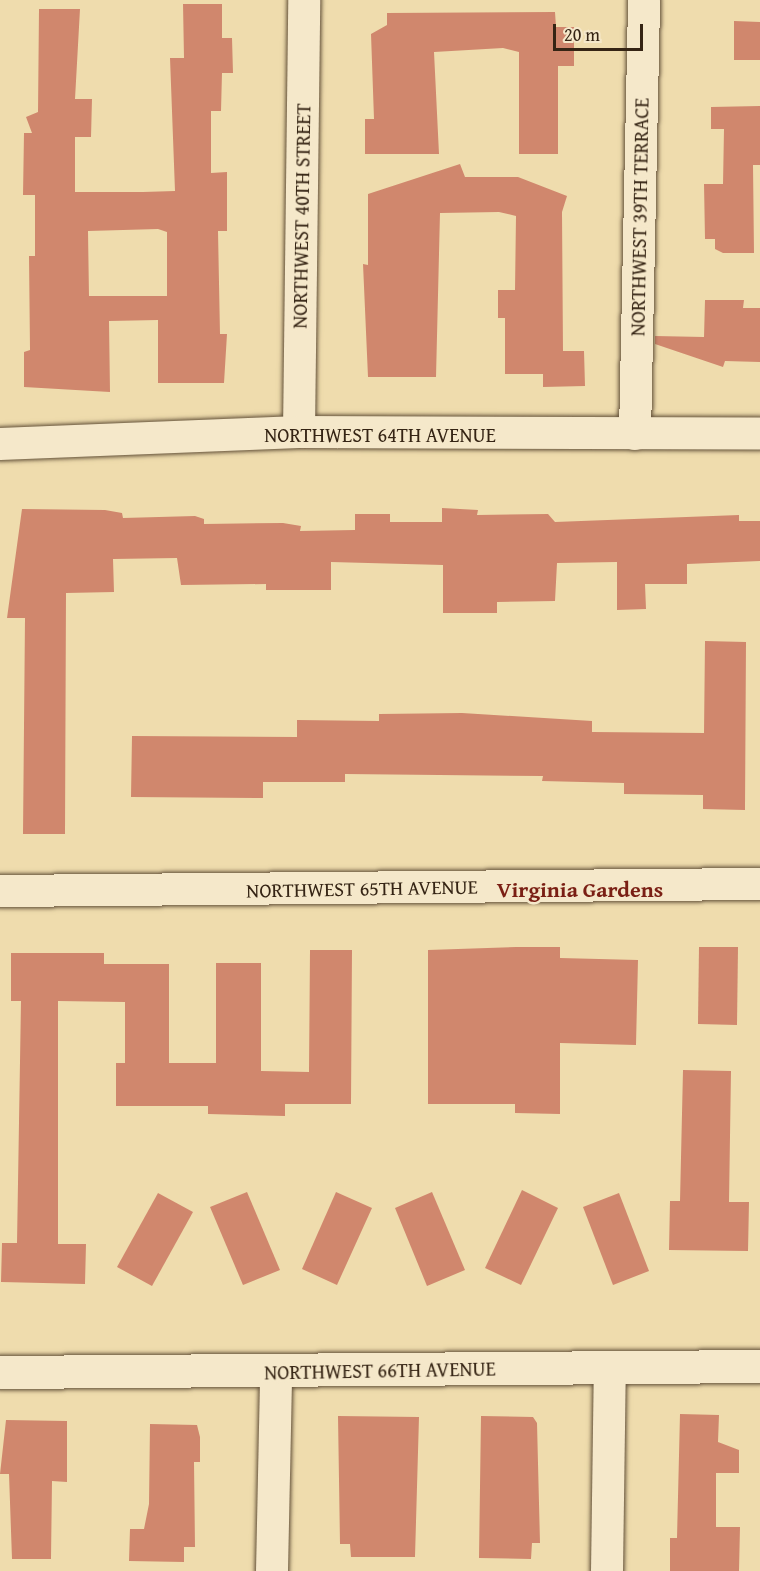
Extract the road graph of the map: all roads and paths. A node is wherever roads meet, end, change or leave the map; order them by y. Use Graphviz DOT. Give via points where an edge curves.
graph roads {
  1 [pos="304,0"];
  2 [pos="644,0"];
  3 [pos="299,432"];
  4 [pos="635,434"];
  5 [pos="760,434"];
  6 [pos="0,444"];
  7 [pos="760,884"];
  8 [pos="0,891"];
  9 [pos="760,1366"];
  10 [pos="610,1368"];
  11 [pos="0,1372"];
  12 [pos="276,1372"];
  13 [pos="272,1571"];
  14 [pos="607,1571"];
  1 -- 3 [label="street, NORTHWEST 40TH STREET"];
  2 -- 4 [label="street, NORTHWEST 39TH TERRACE"];
  3 -- 4 [label="street, NORTHWEST 64TH AVENUE"];
  3 -- 6 [label="street, NORTHWEST 64TH AVENUE"];
  4 -- 5 [label="street, NORTHWEST 64TH AVENUE"];
  7 -- 8 [label="street, NORTHWEST 65TH AVENUE"];
  9 -- 10 [label="street, NORTHWEST 66TH AVENUE"];
  10 -- 12 [label="street, NORTHWEST 66TH AVENUE"];
  10 -- 14 [label="street"];
  11 -- 12 [label="street, NORTHWEST 66TH AVENUE"];
  12 -- 13 [label="street"];
}
